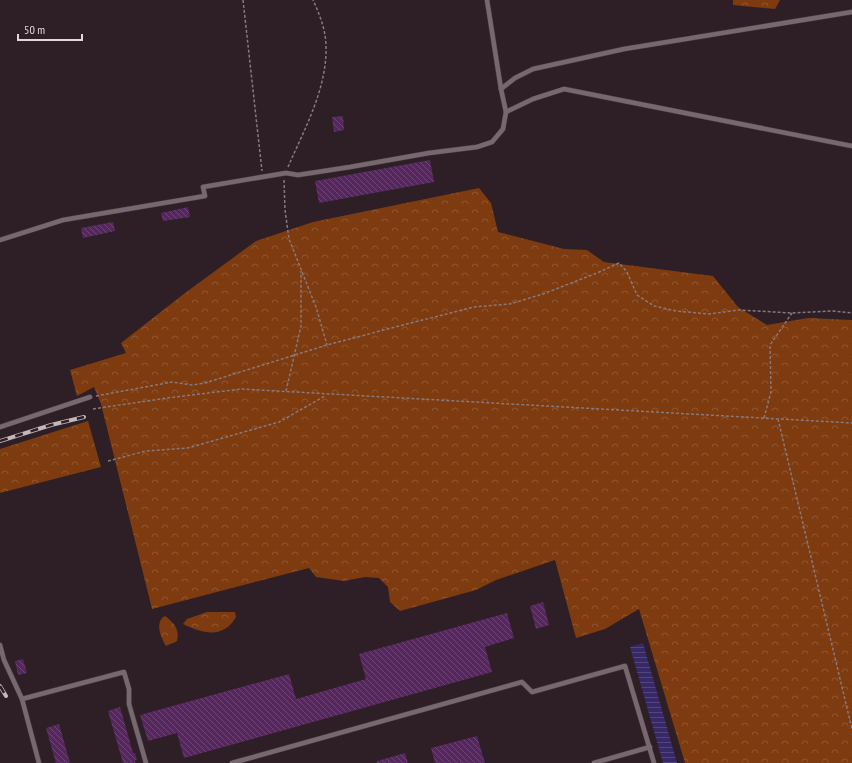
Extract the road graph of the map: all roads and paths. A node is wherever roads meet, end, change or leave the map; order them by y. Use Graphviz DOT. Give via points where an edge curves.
graph roads {
  1 [pos="243,0"];
  2 [pos="313,0"];
  3 [pos="487,0"];
  4 [pos="852,12"];
  5 [pos="501,89"];
  6 [pos="506,112"];
  7 [pos="852,146"];
  8 [pos="284,173"];
  9 [pos="262,177"];
  10 [pos="0,240"];
  11 [pos="301,269"];
  12 [pos="792,313"];
  13 [pos="852,313"];
  14 [pos="326,346"];
  15 [pos="294,356"];
  16 [pos="286,392"];
  17 [pos="327,395"];
  18 [pos="90,398"];
  19 [pos="93,409"];
  20 [pos="764,418"];
  21 [pos="778,419"];
  22 [pos="852,423"];
  23 [pos="0,427"];
  24 [pos="108,461"];
  25 [pos="0,645"];
  26 [pos="2,661"];
  27 [pos="22,700"];
  28 [pos="852,729"];
  29 [pos="650,747"];
  30 [pos="39,763"];
  31 [pos="146,763"];
  32 [pos="232,763"];
  33 [pos="594,763"];
  34 [pos="654,763"];
  1 -- 9 [label="path"];
  2 -- 8 [label="path" via="319,12 324,34 326,60 317,99"];
  3 -- 5 [label="lane"];
  4 -- 5 [label="lane" via="624,49 534,69"];
  5 -- 6 [label="lane"];
  6 -- 7 [label="lane" via="564,89"];
  6 -- 8 [label="lane" via="503,129 492,142 477,147 298,175"];
  8 -- 9 [label="lane"];
  8 -- 11 [label="path" via="289,239"];
  9 -- 10 [label="lane" via="203,187 204,196 63,220"];
  11 -- 14 [label="path" via="316,307"];
  11 -- 15 [label="path" via="301,326"];
  12 -- 13 [label="path"];
  12 -- 14 [label="path" via="739,310 709,314 654,306 637,295 627,272 619,263 543,294 510,304 474,307"];
  12 -- 20 [label="path" via="770,345 770,392"];
  14 -- 15 [label="path"];
  15 -- 16 [label="path"];
  15 -- 18 [label="path" via="205,383 192,385 172,382"];
  16 -- 17 [label="path"];
  16 -- 19 [label="path" via="241,389"];
  17 -- 20 [label="path"];
  17 -- 24 [label="path" via="279,422 188,448 146,451"];
  18 -- 23 [label="lane"];
  20 -- 21 [label="path"];
  21 -- 22 [label="path"];
  21 -- 28 [label="path"];
  25 -- 26 [label="lane"];
  26 -- 27 [label="lane"];
  27 -- 30 [label="lane"];
  27 -- 31 [label="lane" via="124,672 129,689 129,704"];
  29 -- 32 [label="lane" via="625,666 532,692 522,682"];
  29 -- 33 [label="lane"];
  29 -- 34 [label="lane"];
}
